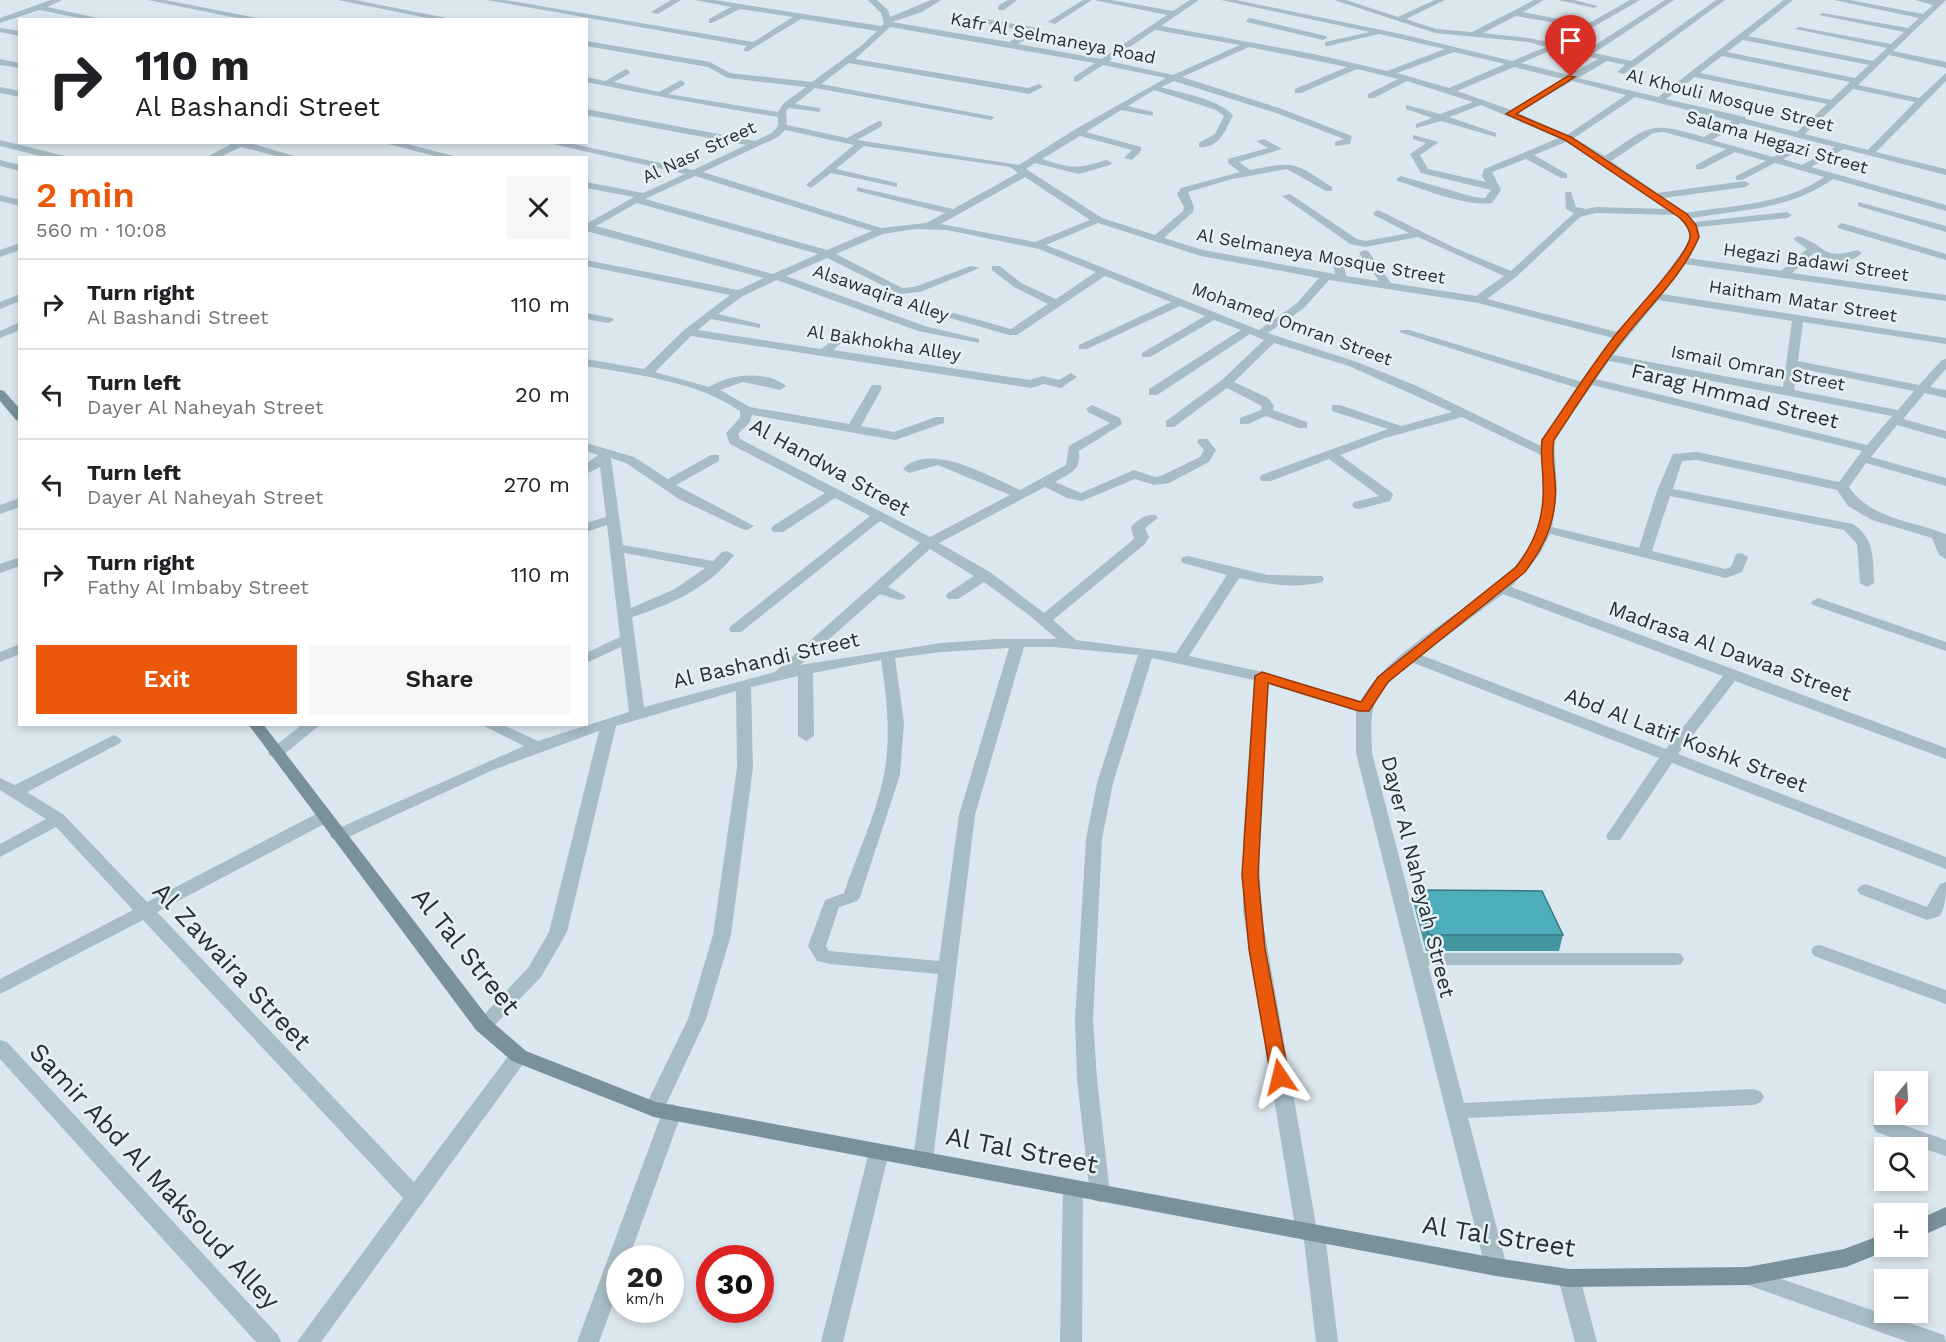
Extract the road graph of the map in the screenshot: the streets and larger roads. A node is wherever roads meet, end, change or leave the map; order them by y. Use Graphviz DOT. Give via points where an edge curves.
graph roads {
  1 [pos="58,0"];
  2 [pos="152,0"];
  3 [pos="342,0"];
  4 [pos="491,0"];
  5 [pos="677,0"];
  6 [pos="699,0"];
  7 [pos="872,0"];
  8 [pos="937,0"];
  9 [pos="1013,0"];
  10 [pos="1089,0"];
  11 [pos="1098,0"];
  12 [pos="1195,0"];
  13 [pos="1225,0"];
  14 [pos="1338,0"];
  15 [pos="1441,0"];
  16 [pos="1540,0"];
  17 [pos="1562,0"];
  18 [pos="1636,0"];
  19 [pos="1670,0"];
  20 [pos="1721,0"];
  21 [pos="1789,0"];
  22 [pos="1838,0"];
  23 [pos="1919,0"];
  24 [pos="1941,2"];
  25 [pos="739,6"];
  26 [pos="1594,6"];
  27 [pos="38,7"];
  28 [pos="1001,8"];
  29 [pos="655,12"];
  30 [pos="1515,13"];
  31 [pos="1175,14"];
  32 [pos="1823,15"];
  33 [pos="1930,15"];
  34 [pos="800,16"];
  35 [pos="1309,17"];
  36 [pos="93,18"];
  37 [pos="252,18"];
  38 [pos="442,18"];
  39 [pos="980,20"];
  40 [pos="1250,20"];
  41 [pos="1397,20"];
  42 [pos="0,21"];
  43 [pos="712,21"];
  44 [pos="1052,22"];
  45 [pos="1565,23"];
  46 [pos="886,24"];
  47 [pos="1156,27"];
  48 [pos="1280,27"];
  49 [pos="1798,29"];
  50 [pos="0,30"];
  51 [pos="1910,31"];
  52 [pos="1382,32"];
  53 [pos="18,34"];
  54 [pos="1475,34"];
  55 [pos="1741,37"];
  56 [pos="588,43"];
  57 [pos="1012,44"];
  58 [pos="754,45"];
  59 [pos="1247,45"];
  60 [pos="1556,46"];
  61 [pos="1453,49"];
  62 [pos="1890,50"];
  63 [pos="1720,53"];
  64 [pos="741,54"];
  65 [pos="1587,54"];
  66 [pos="1605,58"];
  67 [pos="848,60"];
  68 [pos="0,62"];
  69 [pos="1103,62"];
  70 [pos="1517,64"];
  71 [pos="1632,64"];
  72 [pos="1875,64"];
  73 [pos="1946,65"];
  74 [pos="18,66"];
  75 [pos="1356,66"];
  76 [pos="626,72"];
  77 [pos="1620,72"];
  78 [pos="1387,74"];
  79 [pos="1695,74"];
  80 [pos="1946,76"];
  81 [pos="1172,77"];
  82 [pos="1571,77"];
  83 [pos="1406,78"];
  84 [pos="1077,79"];
  85 [pos="588,80"];
  86 [pos="681,83"];
  87 [pos="1854,83"];
  88 [pos="605,84"];
  89 [pos="813,85"];
  90 [pos="1039,87"];
  91 [pos="1153,87"];
  92 [pos="0,90"];
  93 [pos="1298,91"];
  94 [pos="1449,91"];
  95 [pos="1635,93"];
  96 [pos="18,94"];
  97 [pos="660,95"];
  98 [pos="1371,96"];
  99 [pos="1661,99"];
  100 [pos="1921,101"];
  101 [pos="1480,102"];
  102 [pos="1833,103"];
  103 [pos="787,105"];
  104 [pos="1119,107"];
  105 [pos="817,110"];
  106 [pos="588,112"];
  107 [pos="1408,112"];
  108 [pos="1150,114"];
  109 [pos="1510,114"];
  110 [pos="782,115"];
  111 [pos="991,117"];
  112 [pos="1443,117"];
  113 [pos="1742,119"];
  114 [pos="879,124"];
  115 [pos="783,127"];
  116 [pos="1077,132"];
  117 [pos="1800,134"];
  118 [pos="1493,135"];
  119 [pos="1136,138"];
  120 [pos="1568,138"];
  121 [pos="1707,139"];
  122 [pos="848,141"];
  123 [pos="1261,141"];
  124 [pos="0,143"];
  125 [pos="861,143"];
  126 [pos="1118,143"];
  127 [pos="235,144"];
  128 [pos="241,144"];
  129 [pos="394,144"];
  130 [pos="559,144"];
  131 [pos="756,144"];
  132 [pos="1338,144"];
  133 [pos="1202,145"];
  134 [pos="1845,145"];
  135 [pos="1736,147"];
  136 [pos="1792,152"];
  137 [pos="1870,152"];
  138 [pos="1526,155"];
  139 [pos="54,156"];
  140 [pos="213,156"];
  141 [pos="289,156"];
  142 [pos="448,156"];
  143 [pos="1129,158"];
  144 [pos="1777,159"];
  145 [pos="1034,160"];
  146 [pos="1604,161"];
  147 [pos="0,163"];
  148 [pos="1107,163"];
  149 [pos="1699,167"];
  150 [pos="1805,167"];
  151 [pos="18,168"];
  152 [pos="828,170"];
  153 [pos="1024,170"];
  154 [pos="695,172"];
  155 [pos="1247,172"];
  156 [pos="1946,172"];
  157 [pos="1833,175"];
  158 [pos="1564,176"];
  159 [pos="1401,179"];
  160 [pos="894,184"];
  161 [pos="588,185"];
  162 [pos="811,185"];
  163 [pos="1496,187"];
  164 [pos="860,189"];
  165 [pos="1329,189"];
  166 [pos="1568,194"];
  167 [pos="1946,194"];
  168 [pos="1287,196"];
  169 [pos="1655,196"];
  170 [pos="0,198"];
  171 [pos="640,198"];
  172 [pos="18,202"];
  173 [pos="1863,204"];
  174 [pos="1932,204"];
  175 [pos="1946,208"];
  176 [pos="954,212"];
  177 [pos="1585,212"];
  178 [pos="1378,213"];
  179 [pos="1787,215"];
  180 [pos="1684,218"];
  181 [pos="1912,219"];
  182 [pos="1098,220"];
  183 [pos="589,225"];
  184 [pos="929,226"];
  185 [pos="1842,226"];
  186 [pos="1946,229"];
  187 [pos="881,231"];
  188 [pos="1419,234"];
  189 [pos="1798,239"];
  190 [pos="1155,240"];
  191 [pos="1035,246"];
  192 [pos="17,247"];
  193 [pos="1814,248"];
  194 [pos="825,253"];
  195 [pos="1364,253"];
  196 [pos="1857,253"];
  197 [pos="0,254"];
  198 [pos="1337,256"];
  199 [pos="1946,257"];
  200 [pos="1680,260"];
  201 [pos="588,262"];
  202 [pos="975,268"];
  203 [pos="996,268"];
  204 [pos="1102,273"];
  205 [pos="1784,274"];
  206 [pos="1512,275"];
  207 [pos="775,276"];
  208 [pos="1326,277"];
  209 [pos="1341,279"];
  210 [pos="1388,285"];
  211 [pos="739,294"];
  212 [pos="1655,296"];
  213 [pos="18,298"];
  214 [pos="1946,298"];
  215 [pos="1478,300"];
  216 [pos="1178,303"];
  217 [pos="1058,304"];
  218 [pos="0,306"];
  219 [pos="709,315"];
  220 [pos="588,316"];
  221 [pos="954,316"];
  222 [pos="1213,316"];
  223 [pos="1798,318"];
  224 [pos="608,320"];
  225 [pos="756,326"];
  226 [pos="18,327"];
  227 [pos="688,332"];
  228 [pos="1406,332"];
  229 [pos="847,333"];
  230 [pos="1260,334"];
  231 [pos="0,335"];
  232 [pos="1620,336"];
  233 [pos="975,341"];
  234 [pos="1946,341"];
  235 [pos="1083,347"];
  236 [pos="824,352"];
  237 [pos="1146,355"];
  238 [pos="1607,357"];
  239 [pos="588,362"];
  240 [pos="1946,362"];
  241 [pos="1792,363"];
  242 [pos="646,374"];
  243 [pos="1071,377"];
  244 [pos="1226,383"];
  245 [pos="1588,384"];
  246 [pos="780,386"];
  247 [pos="876,388"];
  248 [pos="1924,389"];
  249 [pos="709,392"];
  250 [pos="1153,392"];
  251 [pos="1788,392"];
  252 [pos="0,394"];
  253 [pos="1946,394"];
  254 [pos="15,403"];
  255 [pos="1336,408"];
  256 [pos="1092,409"];
  257 [pos="746,410"];
  258 [pos="1266,412"];
  259 [pos="1463,413"];
  260 [pos="1899,417"];
  261 [pos="940,420"];
  262 [pos="1244,421"];
  263 [pos="1170,424"];
  264 [pos="1304,425"];
  265 [pos="853,429"];
  266 [pos="1402,430"];
  267 [pos="1946,435"];
  268 [pos="1203,442"];
  269 [pos="588,448"];
  270 [pos="1546,453"];
  271 [pos="1331,454"];
  272 [pos="1867,454"];
  273 [pos="604,455"];
  274 [pos="715,458"];
  275 [pos="588,468"];
  276 [pos="909,469"];
  277 [pos="1266,478"];
  278 [pos="1045,482"];
  279 [pos="1946,482"];
  280 [pos="667,485"];
  281 [pos="1842,487"];
  282 [pos="1664,491"];
  283 [pos="834,493"];
  284 [pos="1019,494"];
  285 [pos="18,503"];
  286 [pos="1359,505"];
  287 [pos="0,510"];
  288 [pos="878,516"];
  289 [pos="1151,518"];
  290 [pos="612,519"];
  291 [pos="747,526"];
  292 [pos="588,527"];
  293 [pos="778,529"];
  294 [pos="1545,530"];
  295 [pos="1942,536"];
  296 [pos="929,543"];
  297 [pos="616,548"];
  298 [pos="1644,554"];
  299 [pos="1946,555"];
  300 [pos="1741,558"];
  301 [pos="1188,560"];
  302 [pos="18,562"];
  303 [pos="0,569"];
  304 [pos="1236,572"];
  305 [pos="985,575"];
  306 [pos="1317,579"];
  307 [pos="1867,584"];
  308 [pos="878,588"];
  309 [pos="1500,588"];
  310 [pos="899,596"];
  311 [pos="953,596"];
  312 [pos="1818,602"];
  313 [pos="624,615"];
  314 [pos="1045,619"];
  315 [pos="736,629"];
  316 [pos="627,639"];
  317 [pos="1018,643"];
  318 [pos="1072,644"];
  319 [pos="1946,647"];
  320 [pos="18,649"];
  321 [pos="1146,652"];
  322 [pos="887,654"];
  323 [pos="1411,656"];
  324 [pos="0,657"];
  325 [pos="588,658"];
  326 [pos="1179,659"];
  327 [pos="805,668"];
  328 [pos="781,674"];
  329 [pos="1732,674"];
  330 [pos="1262,676"];
  331 [pos="743,684"];
  332 [pos="1364,708"];
  333 [pos="637,714"];
  334 [pos="609,723"];
  335 [pos="256,726"];
  336 [pos="311,726"];
  337 [pos="491,726"];
  338 [pos="806,736"];
  339 [pos="114,740"];
  340 [pos="537,747"];
  341 [pos="276,753"];
  342 [pos="1946,754"];
  343 [pos="1669,755"];
  344 [pos="7,788"];
  345 [pos="324,817"];
  346 [pos="58,819"];
  347 [pos="338,835"];
  348 [pos="1614,836"];
  349 [pos="0,851"];
  350 [pos="1946,863"];
  351 [pos="1946,888"];
  352 [pos="1866,890"];
  353 [pos="146,910"];
  354 [pos="1820,951"];
  355 [pos="1417,959"];
  356 [pos="1675,959"];
  357 [pos="946,968"];
  358 [pos="0,987"];
  359 [pos="1946,997"];
  360 [pos="483,1024"];
  361 [pos="0,1047"];
  362 [pos="519,1056"];
  363 [pos="1754,1097"];
  364 [pos="663,1110"];
  365 [pos="1457,1111"];
  366 [pos="1883,1126"];
  367 [pos="1946,1148"];
  368 [pos="879,1152"];
  369 [pos="923,1160"];
  370 [pos="1073,1189"];
  371 [pos="1100,1194"];
  372 [pos="415,1197"];
  373 [pos="1946,1216"];
  374 [pos="1928,1224"];
  375 [pos="1310,1233"];
  376 [pos="1874,1247"];
  377 [pos="1496,1267"];
  378 [pos="1747,1276"];
  379 [pos="1569,1278"];
  380 [pos="270,1342"];
  381 [pos="308,1342"];
  382 [pos="588,1342"];
  383 [pos="832,1342"];
  384 [pos="1071,1342"];
  385 [pos="1327,1342"];
  386 [pos="1586,1342"];
  387 [pos="1936,1342"];
  1 -- 27 [label="street"];
  2 -- 37 [label="street"];
  3 -- 38 [label="street"];
  4 -- 58 [label="street"];
  5 -- 29 [label="street"];
  6 -- 25 [label="street, Kafr Al Selmaneya Road"];
  7 -- 46 [label="street" via="885,12"];
  8 -- 46 [label="street"];
  9 -- 28 [label="street"];
  10 -- 44 [label="street"];
  11 -- 31 [label="street"];
  12 -- 31 [label="street"];
  13 -- 35 [label="street, Al Khouli Mosque Street"];
  14 -- 41 [label="street"];
  15 -- 41 [label="street"];
  16 -- 30 [label="street"];
  17 -- 26 [label="street"];
  18 -- 60 [label="street"];
  19 -- 65 [label="street"];
  20 -- 71 [label="street"];
  21 -- 55 [label="street"];
  22 -- 33 [label="street"];
  23 -- 24 [label="street"];
  24 -- 33 [label="street"];
  25 -- 34 [label="street, Kafr Al Selmaneya Road"];
  25 -- 43 [label="street"];
  27 -- 36 [label="street"];
  27 -- 42 [label="street"];
  30 -- 45 [label="street"];
  30 -- 54 [label="street"];
  31 -- 47 [label="street"];
  32 -- 51 [label="street"];
  33 -- 51 [label="street"];
  34 -- 46 [label="street, Kafr Al Selmaneya Road"];
  34 -- 58 [label="street"];
  35 -- 48 [label="street"];
  35 -- 52 [label="street, Al Khouli Mosque Street"];
  39 -- 57 [label="street" via="1035,30"];
  40 -- 48 [label="street"];
  41 -- 54 [label="street" via="1436,31"];
  46 -- 57 [label="street, Kafr Al Selmaneya Road"];
  46 -- 67 [label="street, Al Nasr Street"];
  47 -- 59 [label="street"];
  47 -- 69 [label="street"];
  48 -- 52 [label="street" via="1325,41"];
  49 -- 62 [label="street"];
  50 -- 53 [label="street"];
  51 -- 62 [label="street"];
  52 -- 61 [label="street, Al Khouli Mosque Street"];
  54 -- 60 [label="street"];
  55 -- 63 [label="street"];
  55 -- 72 [label="street"];
  56 -- 89 [label="street" via="716,67 728,75"];
  57 -- 69 [label="street, Kafr Al Selmaneya Road"];
  58 -- 64 [label="street"];
  59 -- 75 [label="street"];
  59 -- 81 [label="street"];
  60 -- 65 [label="street"];
  60 -- 70 [label="street"];
  61 -- 70 [label="street, Al Khouli Mosque Street"];
  61 -- 78 [label="street"];
  62 -- 72 [label="street"];
  62 -- 73 [label="street"];
  63 -- 79 [label="street"];
  63 -- 87 [label="street"];
  65 -- 66 [label="street"];
  66 -- 71 [label="street"];
  66 -- 82 [label="street"];
  67 -- 89 [label="street, Al Nasr Street"];
  67 -- 90 [label="street" via="1029,91"];
  68 -- 74 [label="street"];
  69 -- 81 [label="street, Kafr Al Selmaneya Road"];
  69 -- 84 [label="street"];
  70 -- 82 [label="street, Al Khouli Mosque Street"];
  70 -- 94 [label="street"];
  71 -- 77 [label="street"];
  72 -- 87 [label="street"];
  75 -- 78 [label="street"];
  75 -- 93 [label="street"];
  76 -- 88 [label="street"];
  78 -- 83 [label="street"];
  79 -- 99 [label="street"];
  79 -- 102 [label="street"];
  80 -- 100 [label="street"];
  81 -- 91 [label="street"];
  81 -- 132 [label="street, Kafr Al Selmaneya Road" via="1349,138"];
  82 -- 95 [label="street, Al Khouli Mosque Street"];
  82 -- 109 [label="street"];
  83 -- 94 [label="street"];
  83 -- 98 [label="street"];
  85 -- 88 [label="street"];
  86 -- 97 [label="street"];
  87 -- 100 [label="street"];
  87 -- 102 [label="street"];
  88 -- 97 [label="street"];
  89 -- 103 [label="street, Al Nasr Street"];
  89 -- 111 [label="street"];
  91 -- 104 [label="street"];
  91 -- 133 [label="street" via="1219,108 1229,115 1219,136"];
  92 -- 96 [label="street"];
  94 -- 101 [label="street"];
  95 -- 99 [label="street, Al Khouli Mosque Street"];
  95 -- 120 [label="street"];
  97 -- 110 [label="street"];
  99 -- 113 [label="street, Al Khouli Mosque Street"];
  100 -- 137 [label="street"];
  101 -- 109 [label="street"];
  101 -- 112 [label="street"];
  102 -- 117 [label="street"];
  103 -- 105 [label="street"];
  103 -- 110 [label="street, Al Nasr Street"];
  104 -- 108 [label="street"];
  104 -- 116 [label="street"];
  106 -- 131 [label="street"];
  107 -- 112 [label="street" via="1423,111"];
  109 -- 120 [label="street"];
  110 -- 115 [label="street, Al Nasr Street"];
  112 -- 118 [label="street"];
  112 -- 163 [label="street" via="1417,131 1434,142 1415,154 1424,171"];
  113 -- 117 [label="street, Al Khouli Mosque Street"];
  113 -- 121 [label="street"];
  114 -- 122 [label="street"];
  115 -- 122 [label="street, Al Selmaneya Mosque Street"];
  115 -- 131 [label="street, Al Nasr Street"];
  116 -- 126 [label="street"];
  116 -- 145 [label="street"];
  117 -- 134 [label="street, Al Khouli Mosque Street"];
  119 -- 126 [label="street"];
  120 -- 138 [label="street"];
  120 -- 146 [label="street"];
  121 -- 135 [label="street, Salama Hegazi Street"];
  121 -- 146 [label="street, Salama Hegazi Street" via="1657,128"];
  122 -- 125 [label="street, Al Selmaneya Mosque Street"];
  123 -- 155 [label="street" via="1277,149 1231,160"];
  124 -- 139 [label="street"];
  125 -- 152 [label="street"];
  125 -- 153 [label="street, Al Selmaneya Mosque Street" via="1001,162"];
  126 -- 143 [label="street" via="1138,149"];
  127 -- 140 [label="street"];
  128 -- 141 [label="street"];
  129 -- 142 [label="street"];
  130 -- 154 [label="street"];
  131 -- 154 [label="street, Al Nasr Street"];
  134 -- 137 [label="street, Al Khouli Mosque Street"];
  134 -- 150 [label="street"];
  135 -- 144 [label="street, Salama Hegazi Street"];
  135 -- 149 [label="street"];
  136 -- 144 [label="street"];
  137 -- 156 [label="street, Al Khouli Mosque Street"];
  138 -- 158 [label="street"];
  138 -- 163 [label="street" via="1487,171"];
  144 -- 150 [label="street, Salama Hegazi Street"];
  144 -- 169 [label="street" via="1742,181"];
  145 -- 148 [label="street" via="1080,172"];
  145 -- 153 [label="street"];
  146 -- 169 [label="street"];
  147 -- 151 [label="street"];
  150 -- 157 [label="street, Salama Hegazi Street"];
  152 -- 160 [label="street"];
  152 -- 162 [label="street"];
  153 -- 176 [label="street"];
  153 -- 182 [label="street, Al Selmaneya Mosque Street"];
  154 -- 171 [label="street, Al Nasr Street"];
  154 -- 187 [label="street"];
  155 -- 165 [label="street" via="1291,166"];
  155 -- 190 [label="street" via="1184,190 1188,212"];
  157 -- 174 [label="street, Salama Hegazi Street"];
  157 -- 180 [label="street" via="1790,197"];
  159 -- 163 [label="street" via="1483,202 1491,199"];
  161 -- 171 [label="street"];
  164 -- 176 [label="street"];
  166 -- 177 [label="street" via="1570,208"];
  167 -- 174 [label="street"];
  168 -- 188 [label="street" via="1354,242 1365,244"];
  169 -- 180 [label="street"];
  170 -- 172 [label="street"];
  171 -- 183 [label="street, Al Nasr Street"];
  171 -- 194 [label="street"];
  173 -- 181 [label="street"];
  174 -- 175 [label="street, Salama Hegazi Street"];
  174 -- 181 [label="street"];
  176 -- 184 [label="street"];
  177 -- 180 [label="street"];
  177 -- 206 [label="street" via="1576,215"];
  178 -- 188 [label="street"];
  179 -- 180 [label="street"];
  180 -- 200 [label="street" via="1695,237"];
  181 -- 186 [label="street"];
  182 -- 190 [label="street, Al Selmaneya Mosque Street"];
  182 -- 191 [label="street"];
  183 -- 207 [label="street, Alsawaqira Alley"];
  184 -- 187 [label="street"];
  184 -- 191 [label="street, Mohamed Omran Street"];
  185 -- 199 [label="street"];
  187 -- 194 [label="street"];
  188 -- 206 [label="street"];
  189 -- 193 [label="street"];
  190 -- 208 [label="street, Al Selmaneya Mosque Street" via="1212,256"];
  191 -- 204 [label="street, Mohamed Omran Street"];
  192 -- 197 [label="street"];
  193 -- 196 [label="street" via="1836,259 1848,259"];
  193 -- 205 [label="street"];
  194 -- 202 [label="street" via="900,291 916,290"];
  194 -- 207 [label="street"];
  195 -- 210 [label="street"];
  198 -- 209 [label="street"];
  200 -- 205 [label="street, Hegazi Badawi Street"];
  200 -- 212 [label="street"];
  201 -- 211 [label="street"];
  203 -- 217 [label="street" via="1017,285"];
  204 -- 216 [label="street, Mohamed Omran Street"];
  204 -- 217 [label="street"];
  205 -- 214 [label="street, Hegazi Badawi Street"];
  206 -- 215 [label="street"];
  207 -- 211 [label="street"];
  207 -- 233 [label="street, Alsawaqira Alley" via="922,329"];
  208 -- 209 [label="street, Al Selmaneya Mosque Street"];
  208 -- 230 [label="street" via="1300,306"];
  209 -- 210 [label="street, Al Selmaneya Mosque Street"];
  210 -- 215 [label="street, Al Selmaneya Mosque Street"];
  211 -- 219 [label="street"];
  212 -- 223 [label="street, Haitham Matar Street"];
  212 -- 232 [label="street"];
  213 -- 218 [label="street"];
  215 -- 232 [label="street, Al Selmaneya Mosque Street"];
  216 -- 222 [label="street, Mohamed Omran Street"];
  216 -- 235 [label="street"];
  217 -- 221 [label="street" via="1013,333"];
  219 -- 225 [label="street"];
  219 -- 227 [label="street"];
  220 -- 224 [label="street"];
  222 -- 230 [label="street, Mohamed Omran Street"];
  222 -- 237 [label="street"];
  223 -- 234 [label="street, Haitham Matar Street"];
  223 -- 241 [label="street"];
  226 -- 231 [label="street"];
  227 -- 236 [label="street, Al Bakhokha Alley"];
  227 -- 242 [label="street"];
  228 -- 245 [label="street, Farag Hmmad Street"];
  229 -- 236 [label="street"];
  230 -- 244 [label="street"];
  230 -- 250 [label="street"];
  230 -- 259 [label="street, Mohamed Omran Street" via="1353,364"];
  232 -- 238 [label="street"];
  236 -- 243 [label="street, Al Bakhokha Alley" via="1030,384 1043,380 1061,384"];
  238 -- 245 [label="street"];
  238 -- 251 [label="street, Ismail Omran Street"];
  239 -- 242 [label="street, Al Handwa Street"];
  240 -- 248 [label="street"];
  241 -- 248 [label="street"];
  241 -- 251 [label="street"];
  242 -- 249 [label="street, Al Handwa Street"];
  244 -- 258 [label="street" via="1264,401 1268,406"];
  244 -- 263 [label="street"];
  245 -- 270 [label="street" via="1548,440"];
  245 -- 272 [label="street, Farag Hmmad Street"];
  246 -- 249 [label="street" via="741,376 726,380"];
  247 -- 265 [label="street"];
  248 -- 253 [label="street"];
  248 -- 260 [label="street"];
  249 -- 257 [label="street, Al Handwa Street"];
  251 -- 260 [label="street, Ismail Omran Street"];
  252 -- 254 [label="street"];
  255 -- 266 [label="street"];
  256 -- 278 [label="street" via="1112,417 1116,424 1073,449 1071,468"];
  257 -- 265 [label="street"];
  257 -- 283 [label="street, Al Handwa Street" via="746,418 732,433 734,441"];
  258 -- 262 [label="street"];
  258 -- 264 [label="street"];
  259 -- 266 [label="street"];
  259 -- 270 [label="street, Mohamed Omran Street"];
  260 -- 267 [label="street, Ismail Omran Street"];
  260 -- 272 [label="street"];
  261 -- 265 [label="street" via="898,436"];
  266 -- 271 [label="street"];
  268 -- 278 [label="street" via="1210,450 1205,459 1164,480 1134,474 1082,497"];
  269 -- 273 [label="street"];
  270 -- 294 [label="street" via="1550,472"];
  271 -- 277 [label="street"];
  271 -- 286 [label="street" via="1386,495"];
  272 -- 279 [label="street, Farag Hmmad Street"];
  272 -- 281 [label="street"];
  273 -- 275 [label="street"];
  273 -- 280 [label="street" via="630,460"];
  273 -- 290 [label="street"];
  274 -- 280 [label="street"];
  276 -- 284 [label="street" via="939,461"];
  278 -- 284 [label="street"];
  280 -- 291 [label="street" via="703,507"];
  281 -- 282 [label="street" via="1697,456 1677,457"];
  281 -- 295 [label="street" via="1852,503 1877,517"];
  282 -- 298 [label="street"];
  282 -- 307 [label="street" via="1848,527 1864,540"];
  283 -- 288 [label="street, Al Handwa Street"];
  283 -- 293 [label="street"];
  284 -- 296 [label="street"];
  285 -- 287 [label="street"];
  288 -- 296 [label="street, Al Handwa Street"];
  288 -- 315 [label="street"];
  289 -- 314 [label="street" via="1139,525 1140,541"];
  290 -- 292 [label="street"];
  290 -- 297 [label="street"];
  294 -- 298 [label="street"];
  294 -- 309 [label="street" via="1531,556"];
  295 -- 299 [label="street"];
  296 -- 305 [label="street, Al Handwa Street"];
  296 -- 308 [label="street"];
  297 -- 313 [label="street"];
  297 -- 313 [label="street" via="722,560 682,592"];
  298 -- 300 [label="street" via="1726,574 1737,569"];
  301 -- 304 [label="street"];
  302 -- 303 [label="street"];
  304 -- 306 [label="street" via="1292,583"];
  304 -- 326 [label="street"];
  305 -- 311 [label="street"];
  305 -- 314 [label="street, Al Handwa Street"];
  308 -- 310 [label="street"];
  308 -- 328 [label="street"];
  309 -- 323 [label="street"];
  309 -- 329 [label="street, Madrasa Al Dawaa Street"];
  312 -- 319 [label="street"];
  313 -- 316 [label="street"];
  314 -- 318 [label="street, Al Handwa Street"];
  316 -- 325 [label="street"];
  316 -- 333 [label="street"];
  317 -- 318 [label="street, Al Bashandi Street"];
  317 -- 322 [label="street, Al Bashandi Street"];
  317 -- 357 [label="street" via="967,815"];
  318 -- 321 [label="street, Al Bashandi Street"];
  320 -- 324 [label="street"];
  321 -- 326 [label="street, Al Bashandi Street"];
  321 -- 371 [label="street" via="1107,775 1094,839 1084,1020"];
  322 -- 327 [label="street, Al Bashandi Street"];
  322 -- 357 [label="street" via="895,697 896,742 888,790 851,897 831,904 817,946 823,956 831,958"];
  323 -- 332 [label="street" via="1382,680"];
  323 -- 343 [label="street, Abd Al Latif Koshk Street"];
  326 -- 330 [label="street, Al Bashandi Street"];
  327 -- 328 [label="street, Al Bashandi Street"];
  327 -- 338 [label="street"];
  328 -- 331 [label="street, Al Bashandi Street"];
  329 -- 342 [label="street, Madrasa Al Dawaa Street"];
  329 -- 343 [label="street"];
  330 -- 332 [label="street, Al Bashandi Street"];
  330 -- 375 [label="street" via="1251,840 1252,911"];
  331 -- 333 [label="street, Al Bashandi Street"];
  331 -- 364 [label="street" via="745,768 722,935 697,1019"];
  332 -- 355 [label="street, Dayer Al Naheyah Street" via="1364,753"];
  333 -- 334 [label="street, Al Bashandi Street"];
  334 -- 340 [label="street, Al Bashandi Street"];
  334 -- 360 [label="street" via="558,932 529,983"];
  335 -- 341 [label="street, Al Tal Street"];
  336 -- 341 [label="street"];
  337 -- 340 [label="street"];
  339 -- 344 [label="street"];
  340 -- 347 [label="street, Al Bashandi Street"];
  341 -- 345 [label="street, Al Tal Street"];
  343 -- 348 [label="street"];
  343 -- 350 [label="street, Abd Al Latif Koshk Street"];
  344 -- 346 [label="street, Al Zawaira Street"];
  345 -- 347 [label="street, Al Tal Street"];
  345 -- 353 [label="street"];
  346 -- 349 [label="street"];
  346 -- 353 [label="street, Al Zawaira Street"];
  347 -- 360 [label="street, Al Tal Street"];
  351 -- 352 [label="street" via="1934,912 1927,914"];
  353 -- 358 [label="street"];
  353 -- 372 [label="street, Al Zawaira Street"];
  354 -- 359 [label="street"];
  355 -- 356 [label="street"];
  355 -- 365 [label="street, Dayer Al Naheyah Street"];
  357 -- 369 [label="street"];
  360 -- 362 [label="street, Al Tal Street"];
  361 -- 380 [label="street, Samir Abd Al Maksoud Alley"];
  362 -- 364 [label="street, Al Tal Street"];
  362 -- 372 [label="street"];
  363 -- 365 [label="street"];
  364 -- 368 [label="street, Al Tal Street"];
  364 -- 382 [label="street"];
  365 -- 377 [label="street, Dayer Al Naheyah Street"];
  366 -- 367 [label="street"];
  368 -- 369 [label="street, Al Tal Street"];
  368 -- 383 [label="street"];
  369 -- 370 [label="street, Al Tal Street"];
  370 -- 371 [label="street, Al Tal Street"];
  370 -- 384 [label="street"];
  371 -- 375 [label="street, Al Tal Street"];
  372 -- 381 [label="street"];
  373 -- 374 [label="street"];
  375 -- 377 [label="street, Al Tal Street"];
  375 -- 385 [label="street"];
  376 -- 378 [label="street" via="1846,1258"];
  377 -- 379 [label="street, Al Tal Street"];
  378 -- 379 [label="street, Al Tal Street"];
  378 -- 387 [label="street, Al Tal Street"];
  379 -- 386 [label="street"];
}
